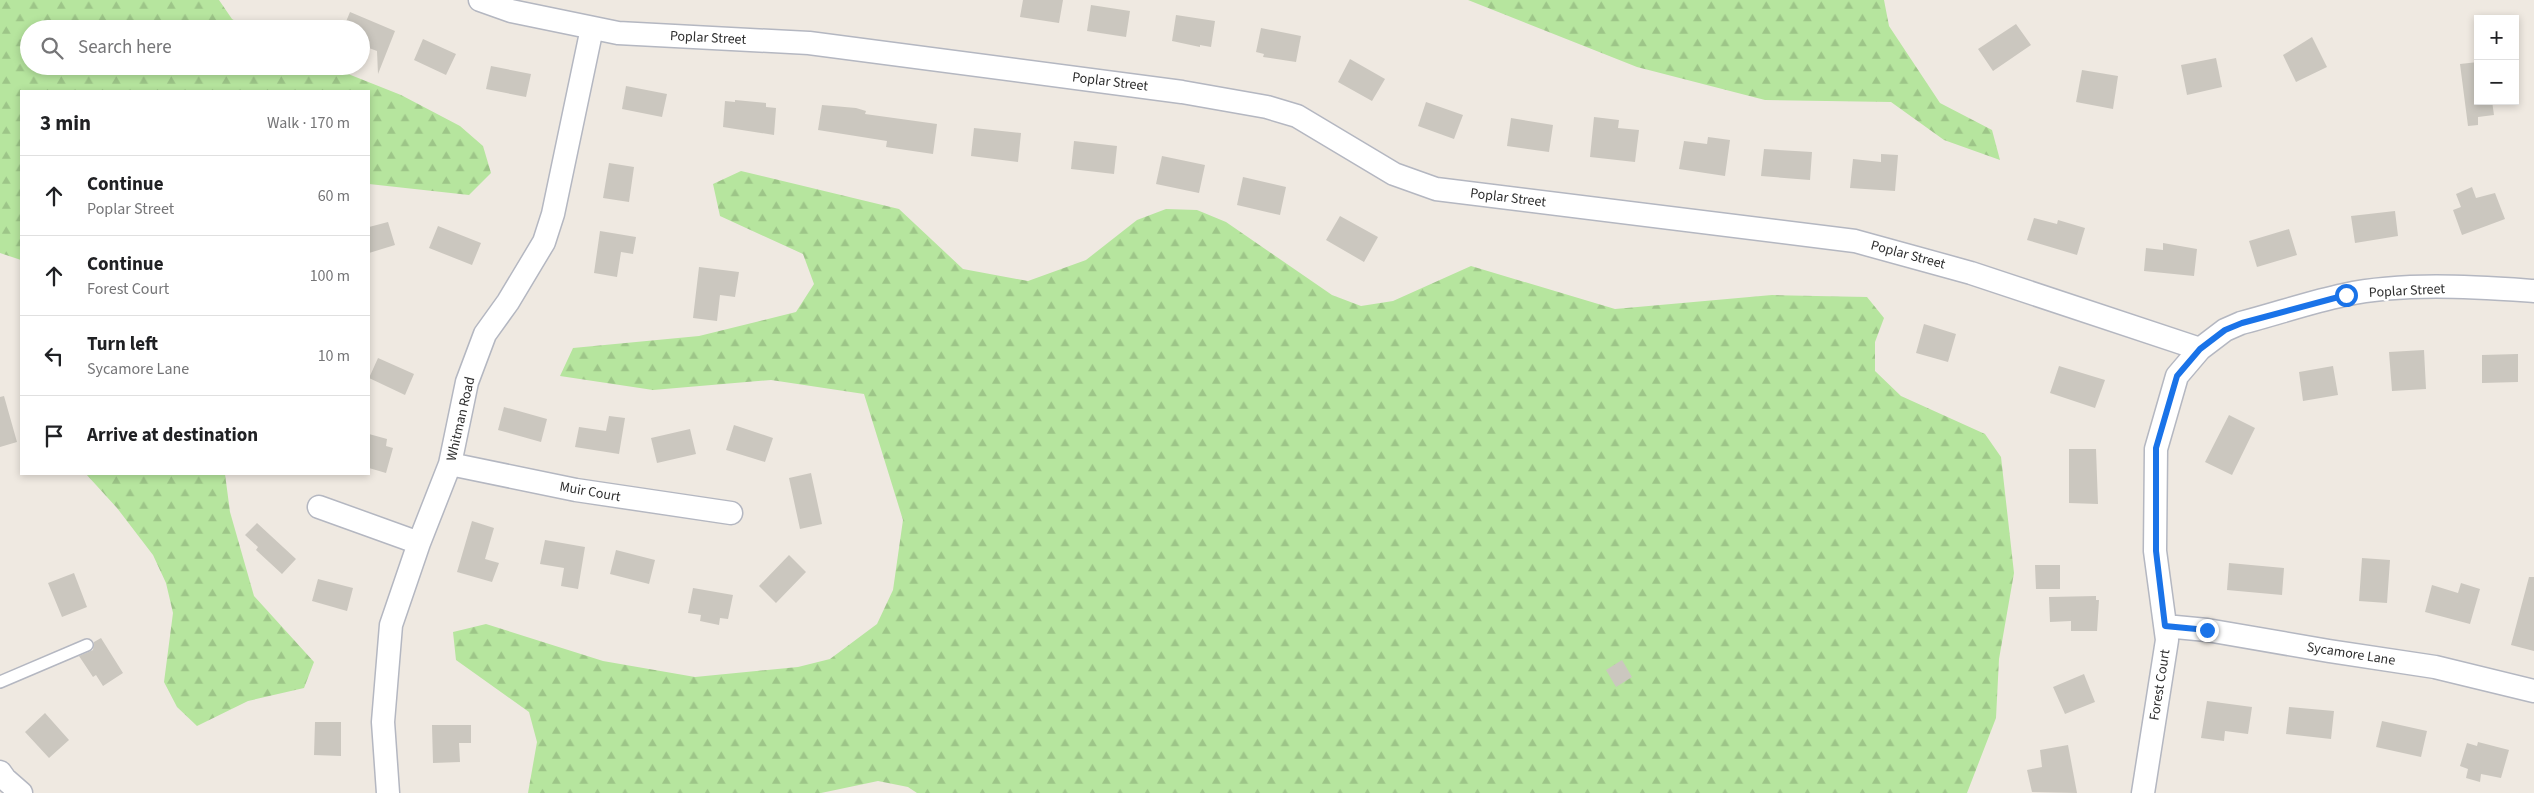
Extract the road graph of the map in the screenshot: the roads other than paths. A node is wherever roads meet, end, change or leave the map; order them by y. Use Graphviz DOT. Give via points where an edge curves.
graph roads {
  1 [pos="480,0"];
  2 [pos="592,28"];
  3 [pos="2534,290"];
  4 [pos="2200,349"];
  5 [pos="450,464"];
  6 [pos="320,507"];
  7 [pos="731,514"];
  8 [pos="419,543"];
  9 [pos="2165,626"];
  10 [pos="87,645"];
  11 [pos="0,682"];
  12 [pos="2534,691"];
  13 [pos="0,772"];
  14 [pos="21,793"];
  15 [pos="388,793"];
  16 [pos="2143,793"];
  1 -- 2 [label="street, Poplar Street" via="511,11"];
  2 -- 4 [label="street, Poplar Street" via="618,33 810,43 1182,92 1267,107 1297,116 1394,174 1436,189 1854,241 1971,273"];
  2 -- 5 [label="street, Whitman Road" via="553,214 544,242 486,334 467,382"];
  3 -- 4 [label="street, Poplar Street" via="2404,289 2346,295 2242,323 2225,330"];
  4 -- 9 [label="street, Forest Court" via="2177,376 2156,448 2156,551"];
  5 -- 7 [label="street, Muir Court" via="576,490"];
  5 -- 8 [label="street, Whitman Road"];
  6 -- 8 [label="street"];
  8 -- 15 [label="street, Whitman Road" via="391,625 383,722"];
  9 -- 12 [label="street, Sycamore Lane" via="2435,667"];
  9 -- 16 [label="street, Forest Court" via="2167,640"];
  10 -- 11 [label="lane"];
  13 -- 14 [label="street"];
}
